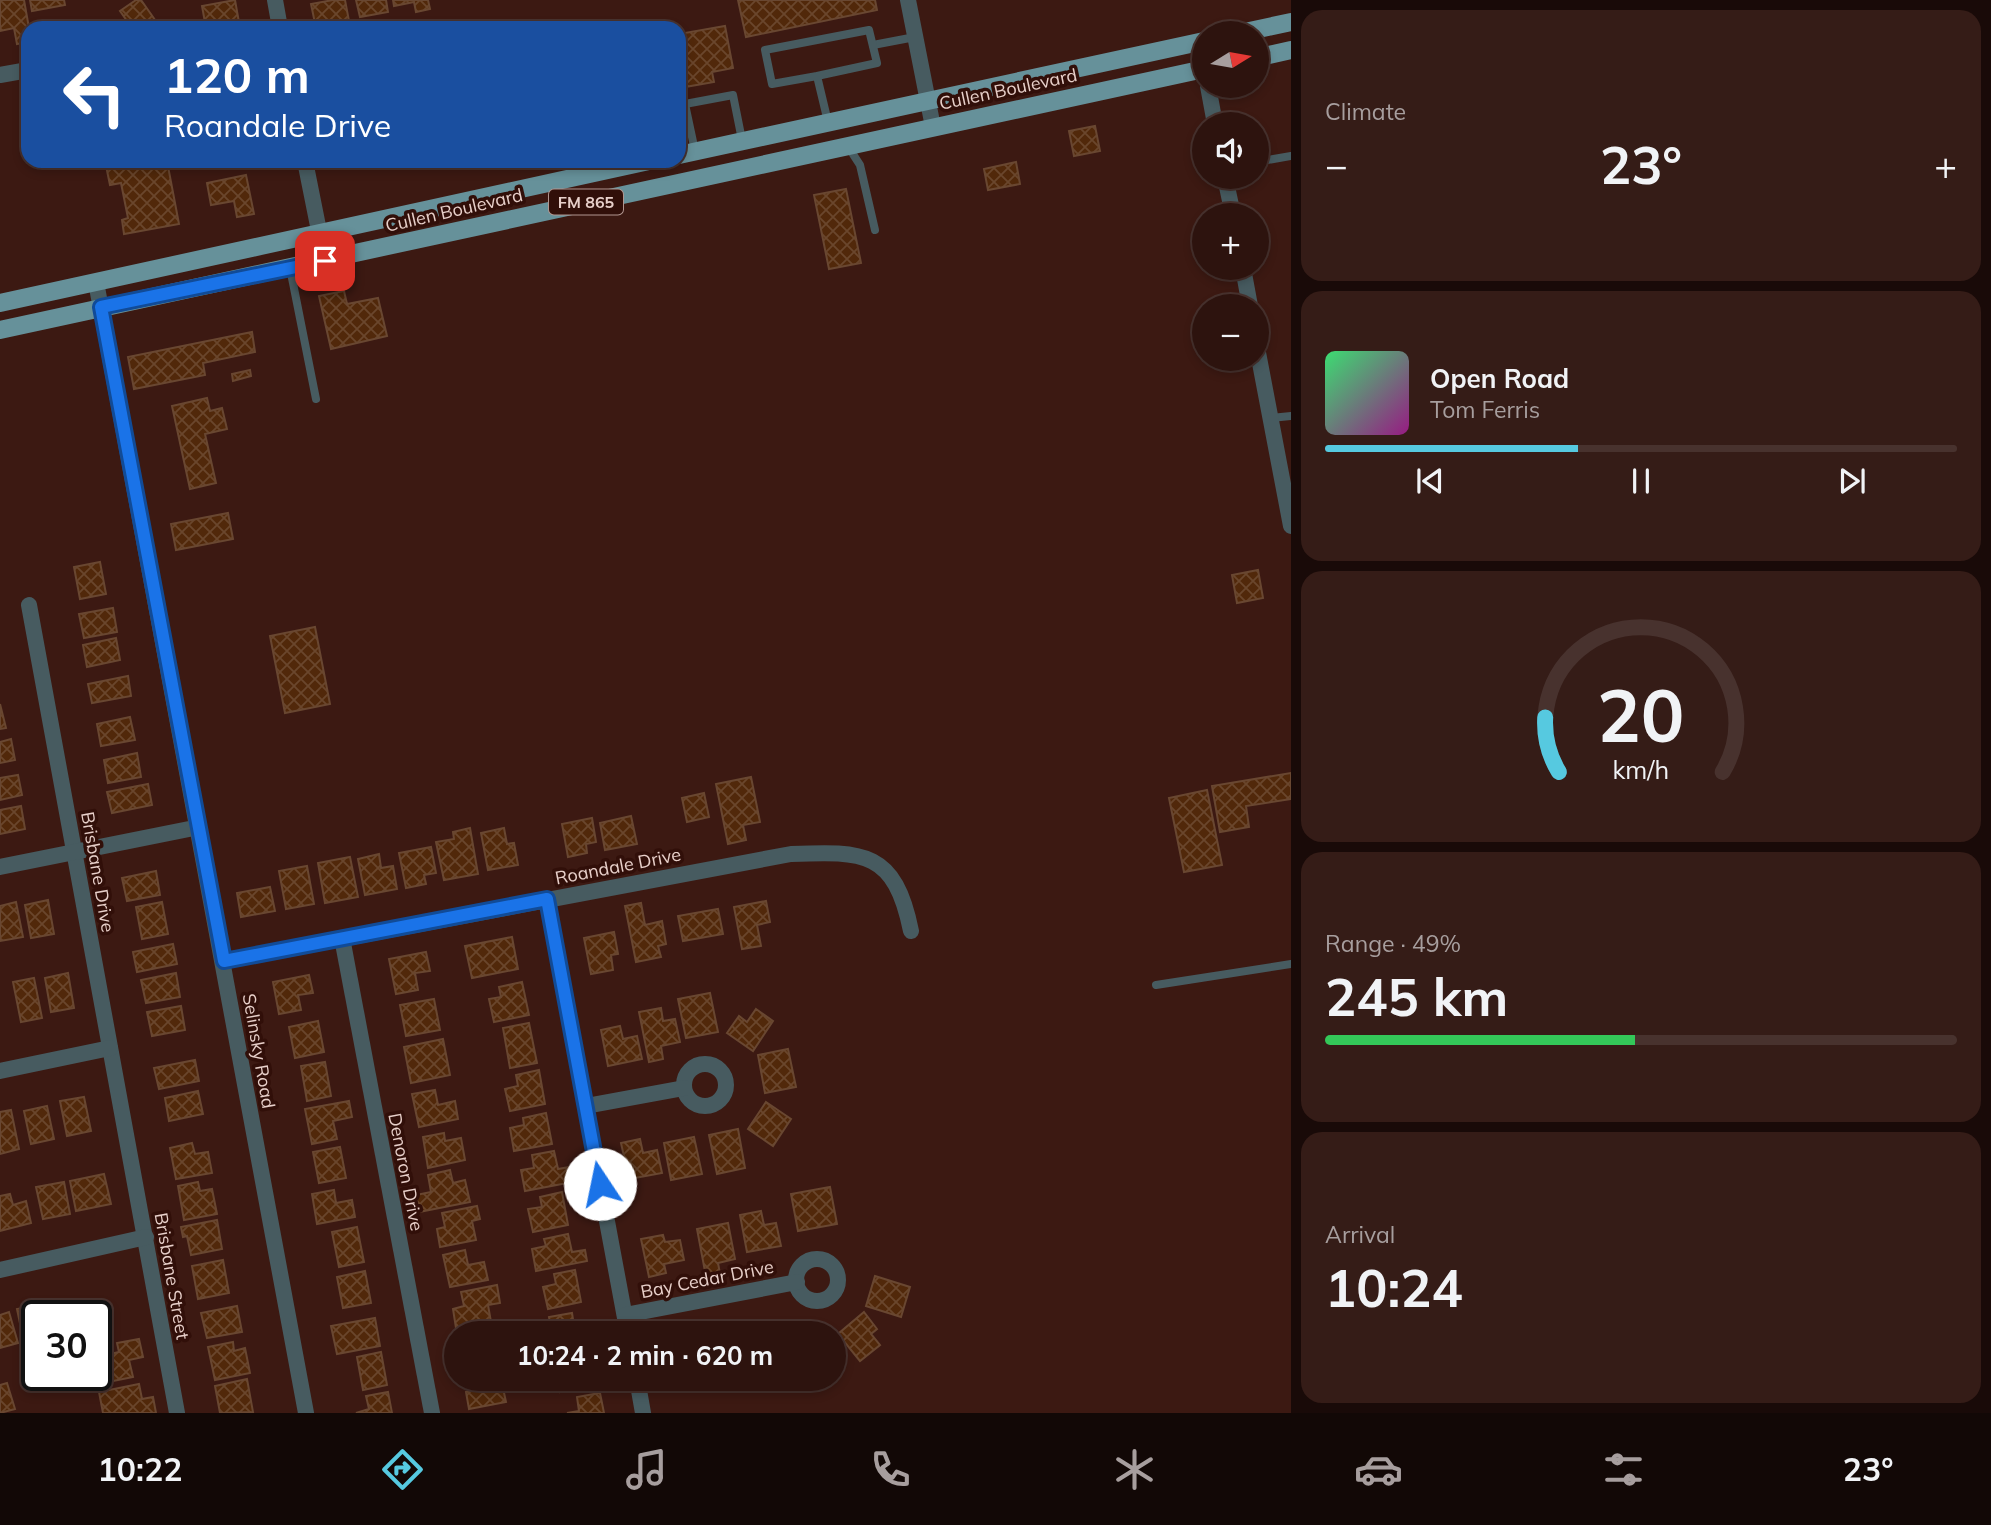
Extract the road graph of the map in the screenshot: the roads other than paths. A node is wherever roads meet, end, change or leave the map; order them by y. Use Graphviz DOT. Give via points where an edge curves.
graph roads {
  1 [pos="275,0"];
  2 [pos="908,0"];
  3 [pos="279,21"];
  4 [pos="1291,22"];
  5 [pos="1269,27"];
  6 [pos="915,37"];
  7 [pos="1192,44"];
  8 [pos="873,45"];
  9 [pos="1291,50"];
  10 [pos="1269,55"];
  11 [pos="21,71"];
  12 [pos="1192,72"];
  13 [pos="0,75"];
  14 [pos="817,76"];
  15 [pos="926,101"];
  16 [pos="686,104"];
  17 [pos="686,110"];
  18 [pos="828,122"];
  19 [pos="933,127"];
  20 [pos="743,141"];
  21 [pos="847,145"];
  22 [pos="693,152"];
  23 [pos="1291,156"];
  24 [pos="1269,160"];
  25 [pos="306,168"];
  26 [pos="616,168"];
  27 [pos="710,175"];
  28 [pos="515,189"];
  29 [pos="520,216"];
  30 [pos="874,230"];
  31 [pos="318,232"];
  32 [pos="325,261"];
  33 [pos="290,268"];
  34 [pos="96,282"];
  35 [pos="0,303"];
  36 [pos="101,307"];
  37 [pos="0,330"];
  38 [pos="1262,371"];
  39 [pos="316,399"];
  40 [pos="1291,416"];
  41 [pos="1271,418"];
  42 [pos="1286,475"];
  43 [pos="1291,526"];
  44 [pos="29,605"];
  45 [pos="199,827"];
  46 [pos="74,852"];
  47 [pos="0,867"];
  48 [pos="547,899"];
  49 [pos="911,930"];
  50 [pos="342,938"];
  51 [pos="224,961"];
  52 [pos="1291,964"];
  53 [pos="1156,985"];
  54 [pos="110,1048"];
  55 [pos="0,1071"];
  56 [pos="684,1088"];
  57 [pos="586,1106"];
  58 [pos="129,1146"];
  59 [pos="146,1237"];
  60 [pos="0,1270"];
  61 [pos="797,1282"];
  62 [pos="625,1315"];
  63 [pos="626,1321"];
  64 [pos="639,1391"];
  65 [pos="177,1413"];
  66 [pos="306,1413"];
  67 [pos="432,1413"];
  68 [pos="643,1413"];
  1 -- 3 [label="street"];
  2 -- 6 [label="street"];
  4 -- 5 [label="main road"];
  6 -- 8 [label="lane"];
  6 -- 15 [label="street"];
  7 -- 15 [label="main road, Cullen Boulevard"];
  8 -- 14 [label="lane" via="877,63"];
  8 -- 14 [label="lane" via="869,30 765,50 772,84"];
  9 -- 10 [label="main road"];
  11 -- 13 [label="street"];
  12 -- 19 [label="main road, Cullen Boulevard / FM 865"];
  14 -- 18 [label="lane"];
  15 -- 18 [label="main road, Cullen Boulevard"];
  15 -- 19 [label="street"];
  16 -- 20 [label="lane" via="733,94"];
  17 -- 22 [label="lane"];
  18 -- 20 [label="main road, Cullen Boulevard"];
  19 -- 21 [label="main road, Cullen Boulevard / FM 865"];
  20 -- 22 [label="main road, Cullen Boulevard"];
  21 -- 27 [label="main road, Cullen Boulevard / FM 865"];
  21 -- 30 [label="lane" via="860,165"];
  22 -- 27 [label="main road"];
  23 -- 24 [label="lane"];
  25 -- 31 [label="street"];
  26 -- 28 [label="main road, Cullen Boulevard / FM 865"];
  27 -- 29 [label="main road, Cullen Boulevard / FM 865"];
  28 -- 29 [label="main road"];
  28 -- 31 [label="main road, Cullen Boulevard / FM 865"];
  29 -- 32 [label="main road, Cullen Boulevard / FM 865"];
  31 -- 32 [label="street"];
  31 -- 34 [label="main road, Cullen Boulevard / FM 865"];
  32 -- 33 [label="main road, Cullen Boulevard / FM 865"];
  33 -- 36 [label="main road, Cullen Boulevard / FM 865"];
  33 -- 39 [label="lane"];
  34 -- 35 [label="main road, Cullen Boulevard / FM 865"];
  34 -- 36 [label="street, Selinsky Road"];
  36 -- 37 [label="main road, Cullen Boulevard / FM 865"];
  36 -- 45 [label="street, Selinsky Road"];
  38 -- 41 [label="street"];
  40 -- 41 [label="lane"];
  41 -- 42 [label="street"];
  42 -- 43 [label="street"];
  44 -- 46 [label="street, Brisbane Drive"];
  45 -- 46 [label="street"];
  45 -- 51 [label="street, Selinsky Road"];
  46 -- 47 [label="street"];
  46 -- 54 [label="street, Brisbane Drive"];
  48 -- 49 [label="street, Roandale Drive" via="773,856 817,853 874,859 898,887"];
  48 -- 50 [label="street, Roandale Drive"];
  48 -- 57 [label="street"];
  50 -- 51 [label="street, Roandale Drive"];
  50 -- 67 [label="street, Denoron Drive"];
  51 -- 66 [label="street, Selinsky Road"];
  52 -- 53 [label="lane"];
  54 -- 55 [label="street"];
  54 -- 58 [label="street, Brisbane Drive"];
  56 -- 57 [label="street"];
  57 -- 62 [label="street"];
  58 -- 59 [label="street, Brisbane Street"];
  59 -- 60 [label="street"];
  59 -- 65 [label="street, Brisbane Street"];
  61 -- 62 [label="street, Bay Cedar Drive"];
  62 -- 63 [label="street"];
  64 -- 68 [label="street"];
}
